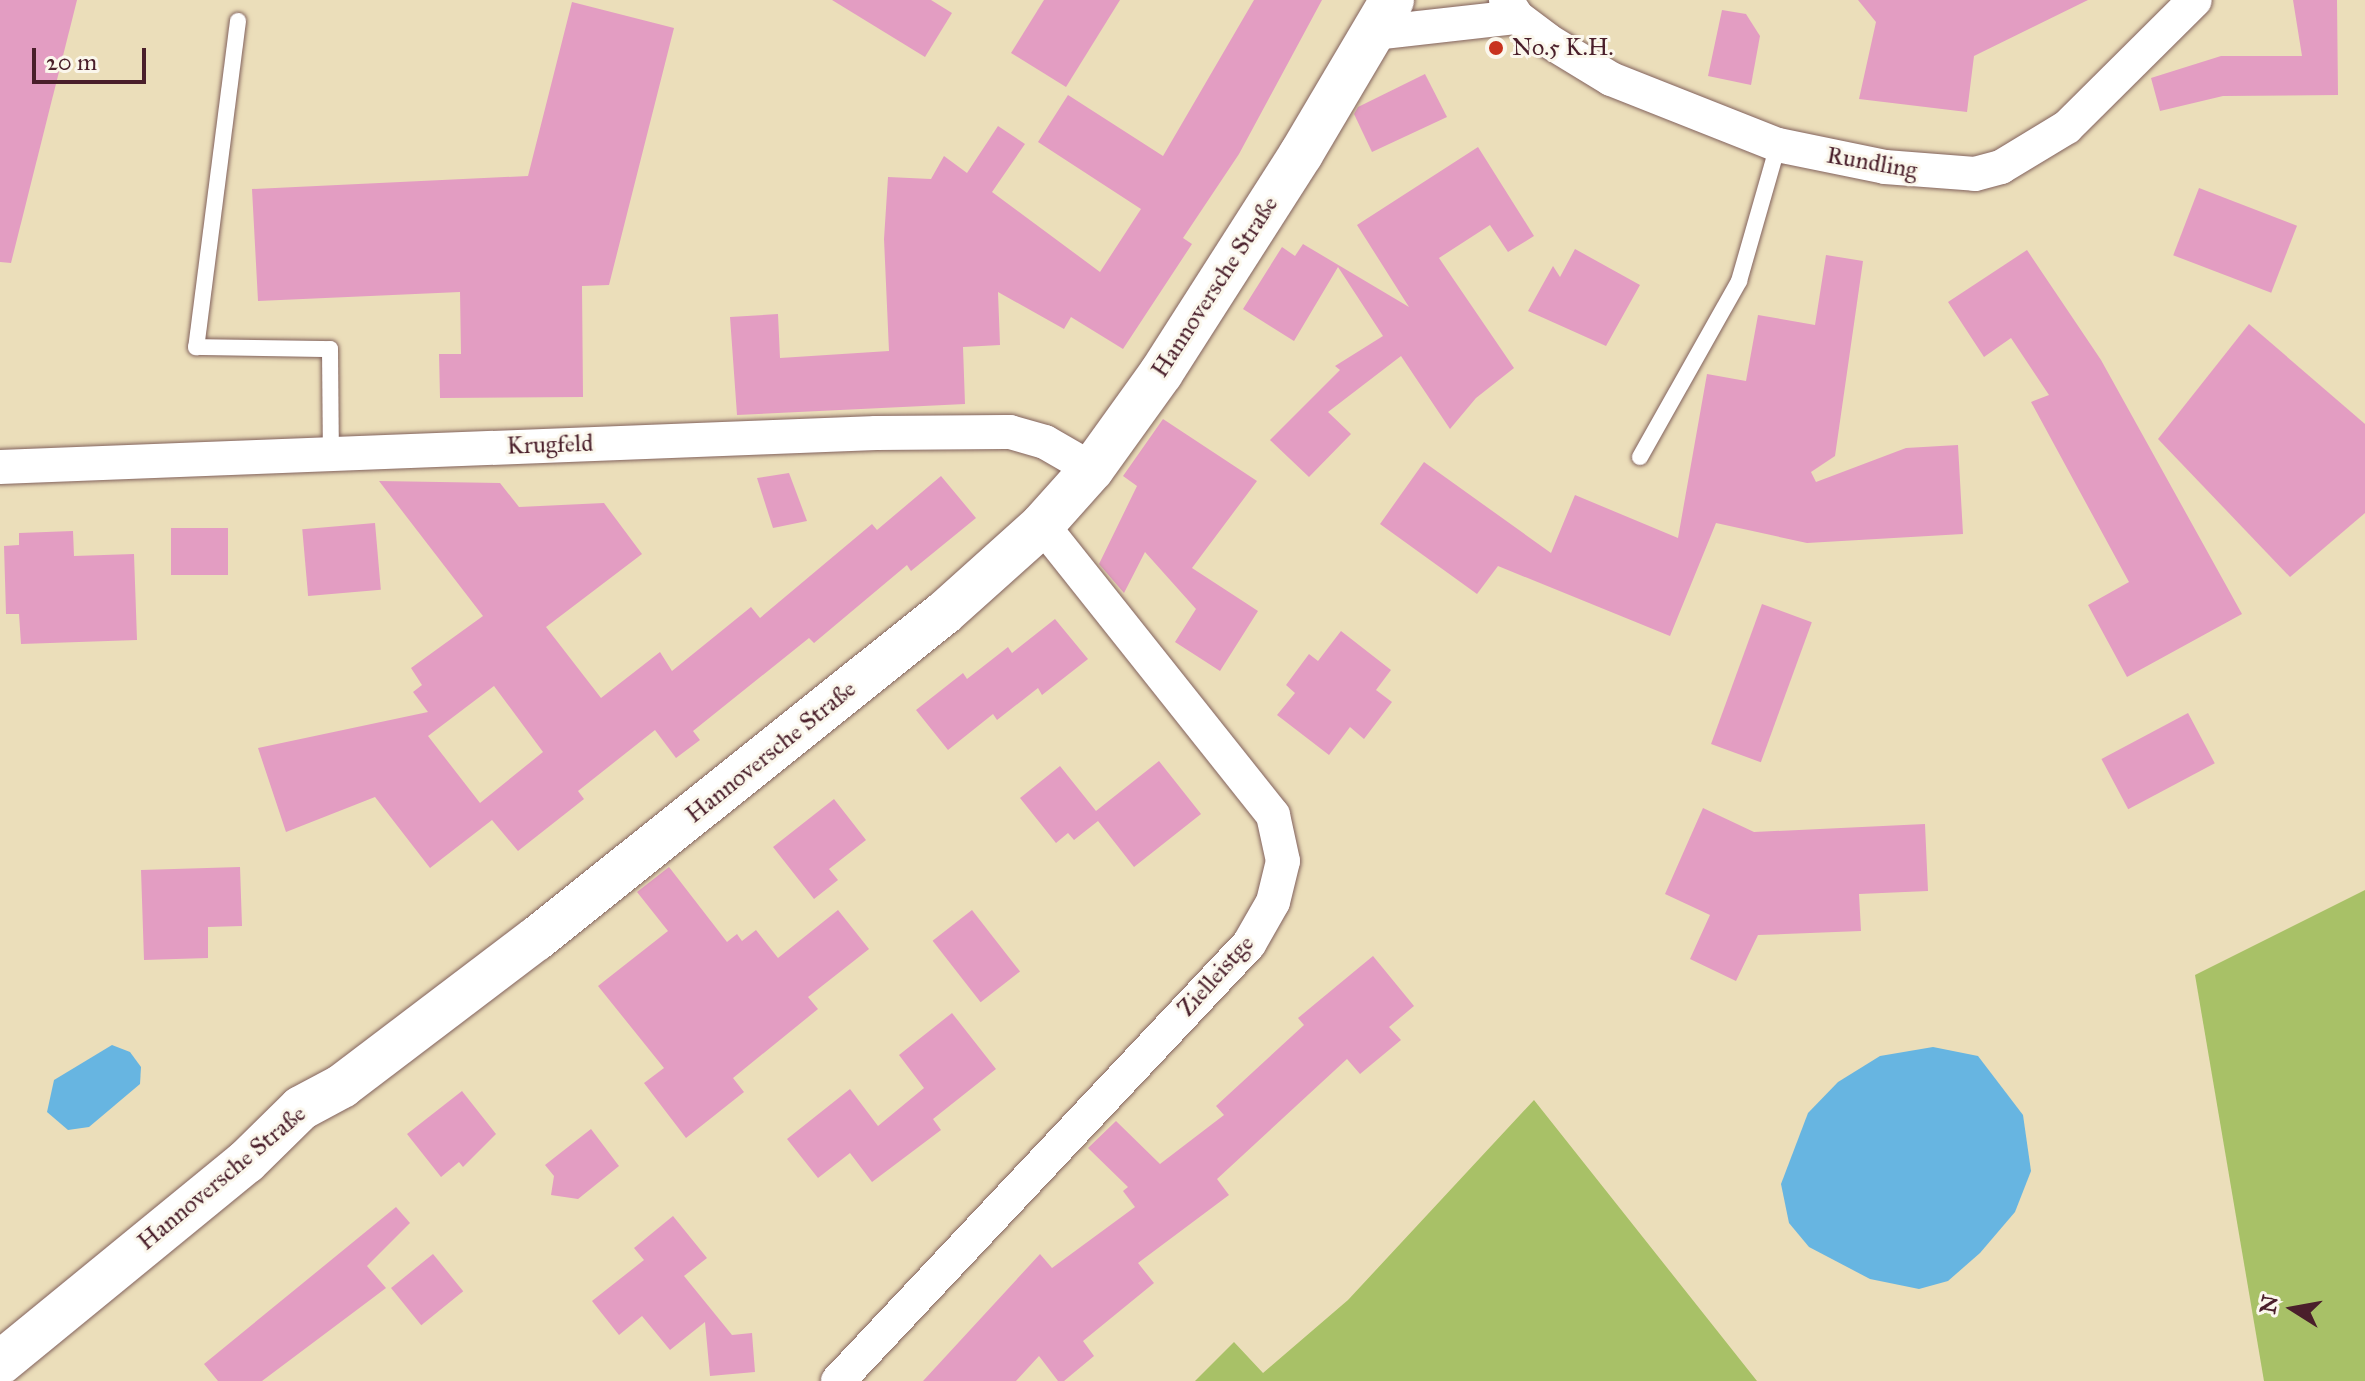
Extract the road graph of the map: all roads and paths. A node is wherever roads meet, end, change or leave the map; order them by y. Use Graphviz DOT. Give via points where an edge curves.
graph roads {
  1 [pos="2195,0"];
  2 [pos="1511,9"];
  3 [pos="1383,17"];
  4 [pos="238,21"];
  5 [pos="1778,145"];
  6 [pos="331,454"];
  7 [pos="1640,457"];
  8 [pos="0,467"];
  9 [pos="1092,469"];
  10 [pos="1042,525"];
  11 [pos="0,1363"];
  12 [pos="838,1381"];
  1 -- 5 [label="street, Rundling" via="2067,127 2001,167 1975,174 1925,173"];
  2 -- 3 [label="street, Rundling"];
  2 -- 5 [label="street, Rundling" via="1611,79"];
  3 -- 9 [label="street, Hannoversche Straße" via="1169,361"];
  4 -- 6 [label="lane" via="196,347 330,349"];
  5 -- 7 [label="lane" via="1739,281"];
  6 -- 8 [label="street, Krugfeld"];
  6 -- 9 [label="street, Krugfeld" via="1010,432 1045,442"];
  9 -- 10 [label="street, Hannoversche Straße"];
  10 -- 11 [label="street, Hannoversche Straße" via="944,613 548,930 342,1086 301,1108 246,1162"];
  10 -- 12 [label="street, Zielleistge" via="1216,737 1273,815 1283,861 1273,902 1249,944"];
}
